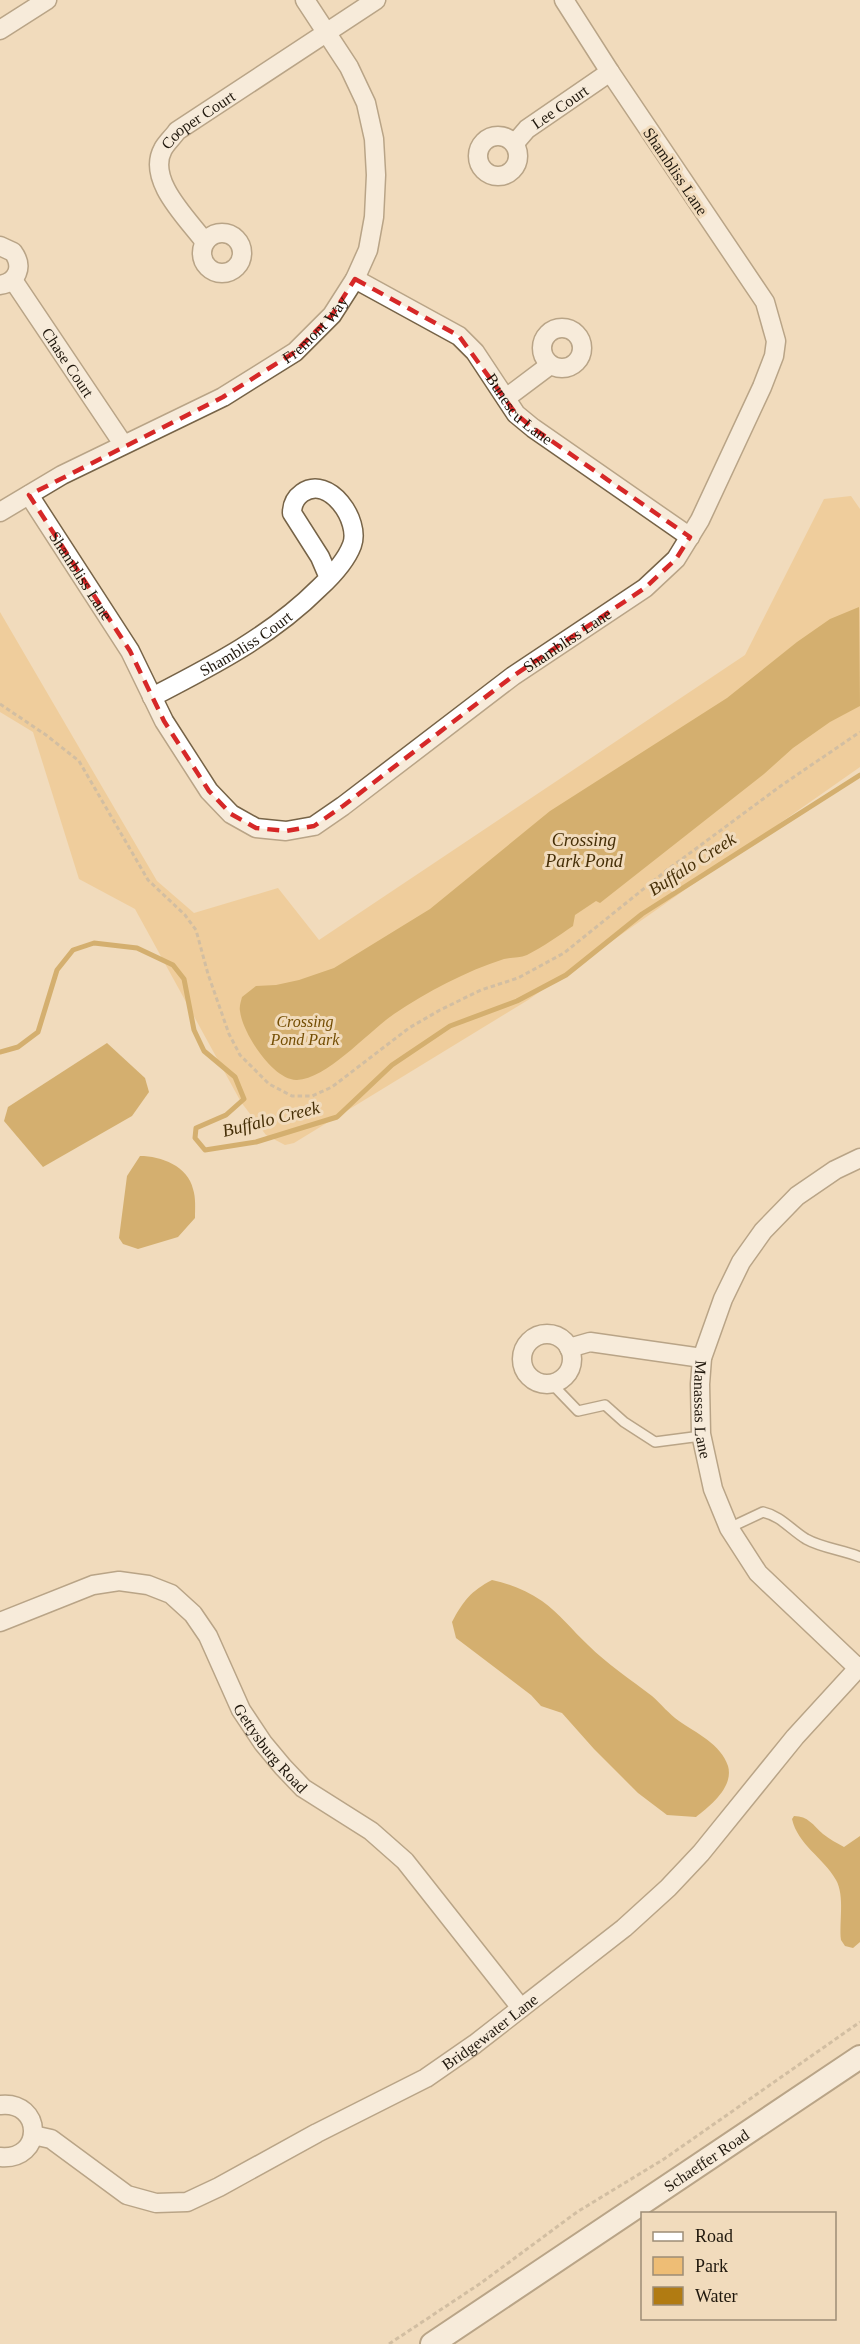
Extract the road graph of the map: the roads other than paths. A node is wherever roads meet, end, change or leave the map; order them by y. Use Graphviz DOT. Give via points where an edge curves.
graph roads {
  1 [pos="47,0"];
  2 [pos="304,0"];
  3 [pos="376,0"];
  4 [pos="564,0"];
  5 [pos="0,30"];
  6 [pos="326,33"];
  7 [pos="610,72"];
  8 [pos="514,143"];
  9 [pos="205,242"];
  10 [pos="0,246"];
  11 [pos="355,279"];
  12 [pos="6,283"];
  13 [pos="550,365"];
  14 [pos="506,398"];
  15 [pos="123,444"];
  16 [pos="29,495"];
  17 [pos="0,512"];
  18 [pos="690,537"];
  19 [pos="329,578"];
  20 [pos="152,697"];
  21 [pos="860,1158"];
  22 [pos="569,1348"];
  23 [pos="702,1358"];
  24 [pos="552,1384"];
  25 [pos="701,1436"];
  26 [pos="729,1528"];
  27 [pos="860,1557"];
  28 [pos="0,1622"];
  29 [pos="859,1668"];
  30 [pos="521,2008"];
  31 [pos="860,2056"];
  32 [pos="0,2105"];
  33 [pos="33,2135"];
  34 [pos="0,2157"];
  35 [pos="432,2344"];
  1 -- 5 [label="street"];
  2 -- 6 [label="street, Fremont Way"];
  3 -- 6 [label="street, Cooper Court"];
  4 -- 7 [label="street, Shambliss Lane"];
  6 -- 9 [label="street, Cooper Court" via="177,131 162,150 159,168 163,186"];
  6 -- 11 [label="street, Fremont Way" via="350,67 366,103 374,139 374,216 368,250"];
  7 -- 8 [label="street, Lee Court" via="527,129"];
  7 -- 18 [label="street, Shambliss Lane" via="765,302 776,341 762,387"];
  10 -- 12 [label="street, Chase Court" via="17,257 19,270"];
  11 -- 14 [label="street, Bunescu Lane" via="459,336 475,352"];
  11 -- 15 [label="street, Fremont Way" via="332,315 295,352 223,397"];
  12 -- 15 [label="street, Chase Court"];
  13 -- 14 [label="street"];
  14 -- 18 [label="street, Bunescu Lane" via="516,414 533,428"];
  15 -- 16 [label="street, Fremont Way"];
  16 -- 17 [label="street, Fremont Way"];
  16 -- 20 [label="street, Shambliss Lane" via="130,651"];
  18 -- 20 [label="street, Shambliss Lane" via="676,559 645,588 513,676 314,825 286,831 256,828 231,814 209,791"];
  19 -- 19 [label="street, Shambliss Court" via="351,549 355,533 336,499 327,490 316,487 296,499 292,513"];
  19 -- 20 [label="street, Shambliss Court" via="270,630"];
  21 -- 23 [label="street, Manassas Lane" via="796,1196 763,1231 741,1262 723,1299"];
  22 -- 23 [label="street" via="590,1342"];
  22 -- 24 [label="street" via="572,1356 568,1373"];
  22 -- 24 [label="street" via="558,1337 542,1335 524,1348 522,1364 530,1378"];
  23 -- 25 [label="street, Manassas Lane"];
  24 -- 25 [label="lane" via="578,1411 605,1405 655,1442"];
  25 -- 26 [label="street, Manassas Lane" via="713,1489"];
  26 -- 27 [label="lane" via="763,1512 774,1515 807,1540"];
  26 -- 29 [label="street, Manassas Lane" via="758,1573"];
  28 -- 30 [label="street, Gettysburg Road" via="93,1585 119,1581 148,1585 171,1594 193,1614 208,1636 242,1710 282,1767 303,1788 370,1831 405,1861"];
  29 -- 30 [label="street, Bridgewater Lane" via="795,1737 668,1888 624,1928"];
  30 -- 33 [label="street, Bridgewater Lane" via="426,2078 187,2202 156,2203 127,2195 51,2139"];
  31 -- 35 [label="street, Schaeffer Road"];
  32 -- 33 [label="street" via="9,2104 25,2111"];
  33 -- 34 [label="street" via="25,2151 9,2158"];
}
